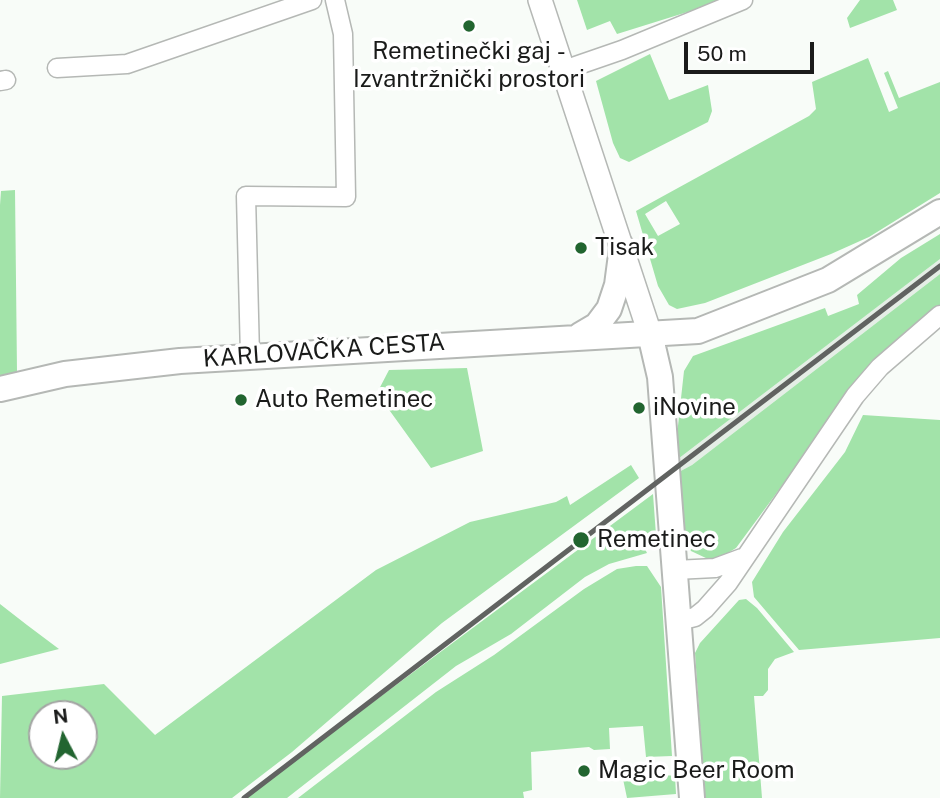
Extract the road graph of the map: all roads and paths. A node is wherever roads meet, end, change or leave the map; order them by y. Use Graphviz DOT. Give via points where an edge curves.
graph roads {
  1 [pos="312,0"];
  2 [pos="335,0"];
  3 [pos="540,0"];
  4 [pos="743,0"];
  5 [pos="292,4"];
  6 [pos="57,68"];
  7 [pos="564,70"];
  8 [pos="940,212"];
  9 [pos="622,247"];
  10 [pos="940,315"];
  11 [pos="650,334"];
  12 [pos="580,335"];
  13 [pos="250,356"];
  14 [pos="0,389"];
  15 [pos="742,558"];
  16 [pos="675,569"];
  17 [pos="679,621"];
  18 [pos="692,798"];
  1 -- 5 [label="street"];
  2 -- 13 [label="street" via="343,34 346,197 246,196"];
  3 -- 7 [label="street"];
  4 -- 7 [label="street"];
  5 -- 6 [label="street" via="127,64"];
  7 -- 9 [label="street"];
  8 -- 11 [label="main road, KARLOVAČKA CESTA" via="852,268 806,290 706,329"];
  9 -- 11 [label="street"];
  9 -- 12 [label="main road" via="609,309 597,325"];
  10 -- 15 [label="street" via="880,367 855,397"];
  11 -- 12 [label="main road, KARLOVAČKA CESTA"];
  11 -- 16 [label="main road" via="659,368"];
  12 -- 13 [label="main road, KARLOVAČKA CESTA"];
  13 -- 14 [label="main road, KARLOVAČKA CESTA" via="65,374"];
  15 -- 16 [label="street" via="715,568"];
  15 -- 17 [label="street" via="705,609"];
  16 -- 17 [label="main road"];
  17 -- 18 [label="main road"];
}
